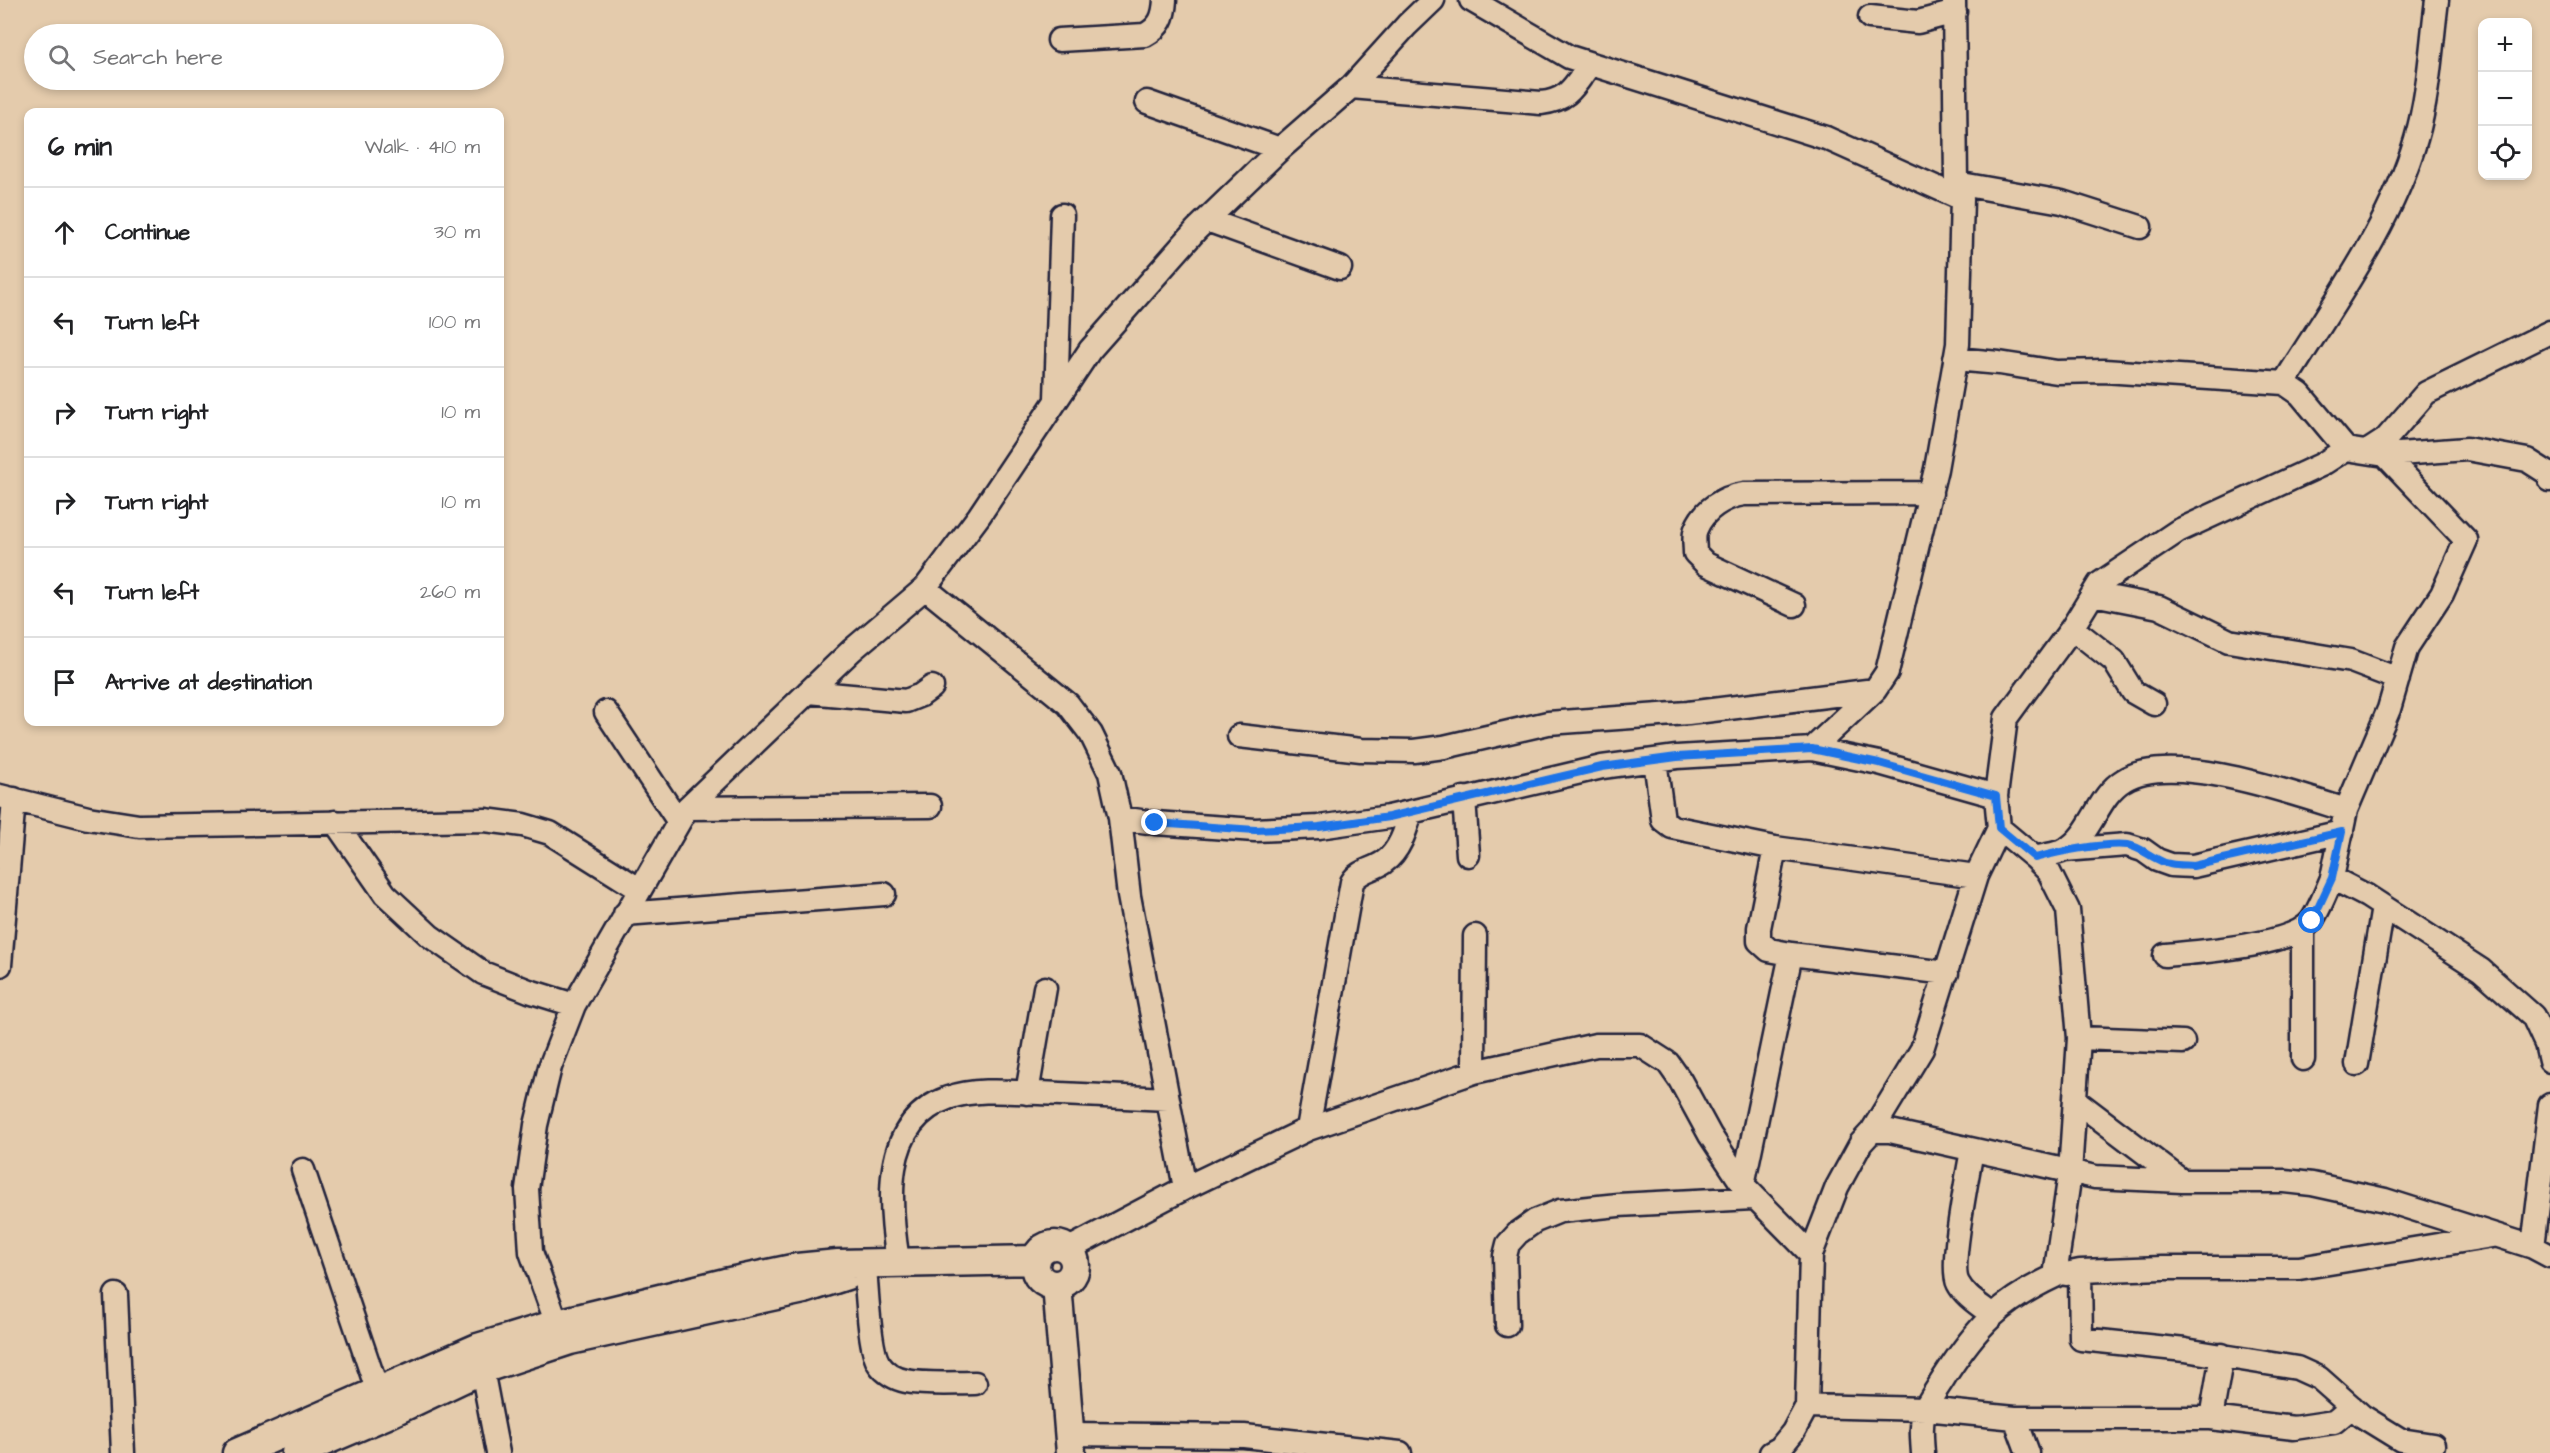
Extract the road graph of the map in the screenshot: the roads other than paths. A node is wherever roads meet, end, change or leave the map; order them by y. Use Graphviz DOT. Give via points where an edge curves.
graph roads {
  1 [pos="1165,0"];
  2 [pos="1433,0"];
  3 [pos="1471,0"];
  4 [pos="2437,0"];
  5 [pos="1954,6"];
  6 [pos="1870,17"];
  7 [pos="1059,40"];
  8 [pos="1590,64"];
  9 [pos="1351,87"];
  10 [pos="1148,102"];
  11 [pos="1280,149"];
  12 [pos="1959,191"];
  13 [pos="1062,215"];
  14 [pos="1207,220"];
  15 [pos="2140,227"];
  16 [pos="1340,268"];
  17 [pos="2550,332"];
  18 [pos="1955,359"];
  19 [pos="2292,388"];
  20 [pos="1056,398"];
  21 [pos="2366,452"];
  22 [pos="2550,480"];
  23 [pos="1931,493"];
  24 [pos="925,588"];
  25 [pos="2092,594"];
  26 [pos="1794,605"];
  27 [pos="2072,628"];
  28 [pos="2398,679"];
  29 [pos="932,687"];
  30 [pos="1875,690"];
  31 [pos="808,692"];
  32 [pos="2154,704"];
  33 [pos="606,712"];
  34 [pos="1239,736"];
  35 [pos="1812,749"];
  36 [pos="1655,759"];
  37 [pos="1996,796"];
  38 [pos="7,798"];
  39 [pos="1464,798"];
  40 [pos="930,806"];
  41 [pos="2346,810"];
  42 [pos="1411,812"];
  43 [pos="683,815"];
  44 [pos="1120,818"];
  45 [pos="334,822"];
  46 [pos="1999,828"];
  47 [pos="2342,832"];
  48 [pos="1775,848"];
  49 [pos="2064,850"];
  50 [pos="1468,855"];
  51 [pos="2035,858"];
  52 [pos="1976,876"];
  53 [pos="2332,878"];
  54 [pos="639,889"];
  55 [pos="884,894"];
  56 [pos="2383,907"];
  57 [pos="625,914"];
  58 [pos="2303,929"];
  59 [pos="1475,936"];
  60 [pos="1791,954"];
  61 [pos="2165,955"];
  62 [pos="0,964"];
  63 [pos="1947,973"];
  64 [pos="1045,988"];
  65 [pos="574,1005"];
  66 [pos="2079,1038"];
  67 [pos="2183,1042"];
  68 [pos="2303,1059"];
  69 [pos="2550,1061"];
  70 [pos="2356,1064"];
  71 [pos="1474,1072"];
  72 [pos="1027,1093"];
  73 [pos="1168,1099"];
  74 [pos="2075,1100"];
  75 [pos="2550,1105"];
  76 [pos="1308,1129"];
  77 [pos="1872,1131"];
  78 [pos="1972,1150"];
  79 [pos="303,1170"];
  80 [pos="2070,1173"];
  81 [pos="2182,1181"];
  82 [pos="1185,1188"];
  83 [pos="1748,1192"];
  84 [pos="2496,1235"];
  85 [pos="1067,1250"];
  86 [pos="2541,1251"];
  87 [pos="1811,1254"];
  88 [pos="1036,1260"];
  89 [pos="882,1264"];
  90 [pos="2080,1271"];
  91 [pos="2055,1276"];
  92 [pos="1057,1285"];
  93 [pos="116,1295"];
  94 [pos="1992,1315"];
  95 [pos="1507,1324"];
  96 [pos="560,1333"];
  97 [pos="2222,1355"];
  98 [pos="480,1358"];
  99 [pos="975,1383"];
  100 [pos="382,1403"];
  101 [pos="1806,1406"];
  102 [pos="2352,1407"];
  103 [pos="1925,1409"];
  104 [pos="2015,1418"];
  105 [pos="2211,1418"];
  106 [pos="1070,1444"];
  107 [pos="2433,1445"];
  108 [pos="123,1453"];
  109 [pos="237,1453"];
  110 [pos="296,1453"];
  111 [pos="498,1453"];
  112 [pos="1400,1453"];
  113 [pos="1771,1453"];
  114 [pos="1923,1453"];
  115 [pos="2028,1453"];
  1 -- 7 [label="street" via="1161,21 1155,30 1145,34"];
  2 -- 9 [label="street"];
  3 -- 8 [label="street" via="1569,57"];
  4 -- 19 [label="street" via="2420,118 2403,175 2387,215"];
  5 -- 6 [label="street" via="1918,22"];
  5 -- 12 [label="street"];
  8 -- 9 [label="street" via="1568,94 1556,102"];
  8 -- 12 [label="street" via="1826,138"];
  9 -- 11 [label="street"];
  10 -- 11 [label="street"];
  11 -- 14 [label="street"];
  12 -- 15 [label="street" via="2062,202"];
  12 -- 18 [label="street"];
  13 -- 20 [label="street"];
  14 -- 16 [label="street"];
  14 -- 20 [label="street" via="1090,350"];
  17 -- 21 [label="street" via="2426,393 2385,440"];
  18 -- 19 [label="street" via="2057,372 2104,371"];
  18 -- 23 [label="street"];
  19 -- 21 [label="street" via="2319,417"];
  20 -- 24 [label="street" via="979,516"];
  21 -- 22 [label="street" via="2467,449 2527,460 2549,474"];
  21 -- 25 [label="street" via="2321,465 2178,531 2099,584"];
  21 -- 28 [label="street" via="2466,540 2446,587 2407,647"];
  23 -- 26 [label="street" via="1744,494 1727,497 1711,508 1695,529 1695,553 1706,564"];
  23 -- 30 [label="street" via="1887,672"];
  24 -- 31 [label="street"];
  24 -- 44 [label="street" via="1068,704 1091,734 1110,773"];
  25 -- 27 [label="street"];
  25 -- 28 [label="street" via="2159,607 2229,641 2351,661"];
  27 -- 32 [label="street" via="2114,661 2133,692"];
  27 -- 37 [label="street" via="2006,718"];
  28 -- 41 [label="street"];
  29 -- 31 [label="street" via="906,701"];
  30 -- 34 [label="street" via="1688,713 1548,723 1414,751 1361,750"];
  30 -- 35 [label="street"];
  31 -- 43 [label="street"];
  33 -- 43 [label="street"];
  35 -- 36 [label="street"];
  35 -- 37 [label="street" via="1879,763"];
  36 -- 39 [label="street"];
  36 -- 48 [label="street" via="1663,820 1672,827"];
  37 -- 46 [label="street"];
  38 -- 45 [label="street" via="139,826"];
  38 -- 62 [label="street"];
  39 -- 42 [label="street"];
  39 -- 50 [label="street"];
  40 -- 43 [label="street"];
  41 -- 47 [label="street"];
  41 -- 49 [label="street" via="2239,778 2149,772 2124,780 2103,800 2077,841"];
  42 -- 44 [label="street" via="1319,827 1255,830"];
  42 -- 76 [label="street" via="1393,853 1352,882"];
  43 -- 54 [label="street"];
  44 -- 73 [label="street" via="1129,896"];
  45 -- 54 [label="street" via="485,820 523,825 550,833"];
  45 -- 65 [label="street" via="385,894 430,936 483,973"];
  46 -- 51 [label="street"];
  46 -- 52 [label="street"];
  47 -- 49 [label="street" via="2193,866 2171,865 2127,845"];
  47 -- 53 [label="street"];
  48 -- 52 [label="street"];
  48 -- 60 [label="street" via="1759,941 1768,950"];
  49 -- 51 [label="street"];
  51 -- 66 [label="street" via="2049,872 2068,910"];
  52 -- 63 [label="street"];
  53 -- 56 [label="street"];
  53 -- 58 [label="street" via="2312,921"];
  54 -- 57 [label="street"];
  55 -- 57 [label="street"];
  56 -- 69 [label="street" via="2481,970 2533,1016"];
  56 -- 70 [label="street"];
  57 -- 65 [label="street"];
  58 -- 61 [label="street" via="2267,942"];
  58 -- 68 [label="street"];
  59 -- 71 [label="street"];
  60 -- 63 [label="street"];
  60 -- 83 [label="street"];
  63 -- 77 [label="street" via="1922,1049"];
  64 -- 72 [label="street"];
  65 -- 96 [label="street" via="550,1067 536,1125 527,1189 531,1252"];
  66 -- 67 [label="street"];
  66 -- 74 [label="street"];
  71 -- 76 [label="street"];
  71 -- 83 [label="street" via="1596,1045 1640,1045 1668,1064 1680,1080"];
  72 -- 73 [label="street"];
  72 -- 89 [label="street" via="989,1091 948,1098 921,1113 902,1140 891,1181 892,1225"];
  73 -- 82 [label="street"];
  74 -- 80 [label="street"];
  74 -- 81 [label="street"];
  75 -- 86 [label="street"];
  76 -- 82 [label="street"];
  77 -- 78 [label="street" via="1890,1131"];
  77 -- 87 [label="street" via="1837,1187"];
  78 -- 80 [label="street"];
  78 -- 94 [label="street" via="1956,1281 1965,1294"];
  79 -- 100 [label="street"];
  80 -- 81 [label="street"];
  80 -- 91 [label="street"];
  81 -- 84 [label="street" via="2285,1180 2312,1184 2385,1200"];
  82 -- 85 [label="street"];
  83 -- 87 [label="street"];
  83 -- 95 [label="street" via="1560,1211 1535,1221 1508,1244"];
  84 -- 86 [label="street"];
  84 -- 90 [label="street" via="2299,1268"];
  85 -- 88 [label="main road" via="1049,1246"];
  85 -- 92 [label="main road" via="1074,1268 1069,1280"];
  87 -- 101 [label="street"];
  88 -- 89 [label="main road"];
  88 -- 92 [label="main road" via="1039,1278"];
  89 -- 96 [label="main road" via="797,1268"];
  89 -- 99 [label="street" via="870,1325 877,1363 887,1373 904,1380"];
  90 -- 91 [label="street"];
  90 -- 97 [label="street" via="2081,1339"];
  91 -- 94 [label="street" via="2027,1289"];
  92 -- 106 [label="main road"];
  93 -- 108 [label="street"];
  94 -- 103 [label="street" via="1968,1340"];
  96 -- 98 [label="main road"];
  97 -- 102 [label="street" via="2296,1368 2319,1378"];
  97 -- 105 [label="street"];
  98 -- 100 [label="main road"];
  98 -- 111 [label="street"];
  100 -- 109 [label="main road"];
  100 -- 110 [label="main road"];
  101 -- 103 [label="street"];
  101 -- 113 [label="street" via="1793,1432"];
  102 -- 105 [label="street" via="2334,1422 2294,1428"];
  102 -- 107 [label="street" via="2401,1440"];
  103 -- 104 [label="street"];
  103 -- 114 [label="street"];
  104 -- 105 [label="street"];
  104 -- 115 [label="street"];
  106 -- 112 [label="street" via="1244,1436"];
}
